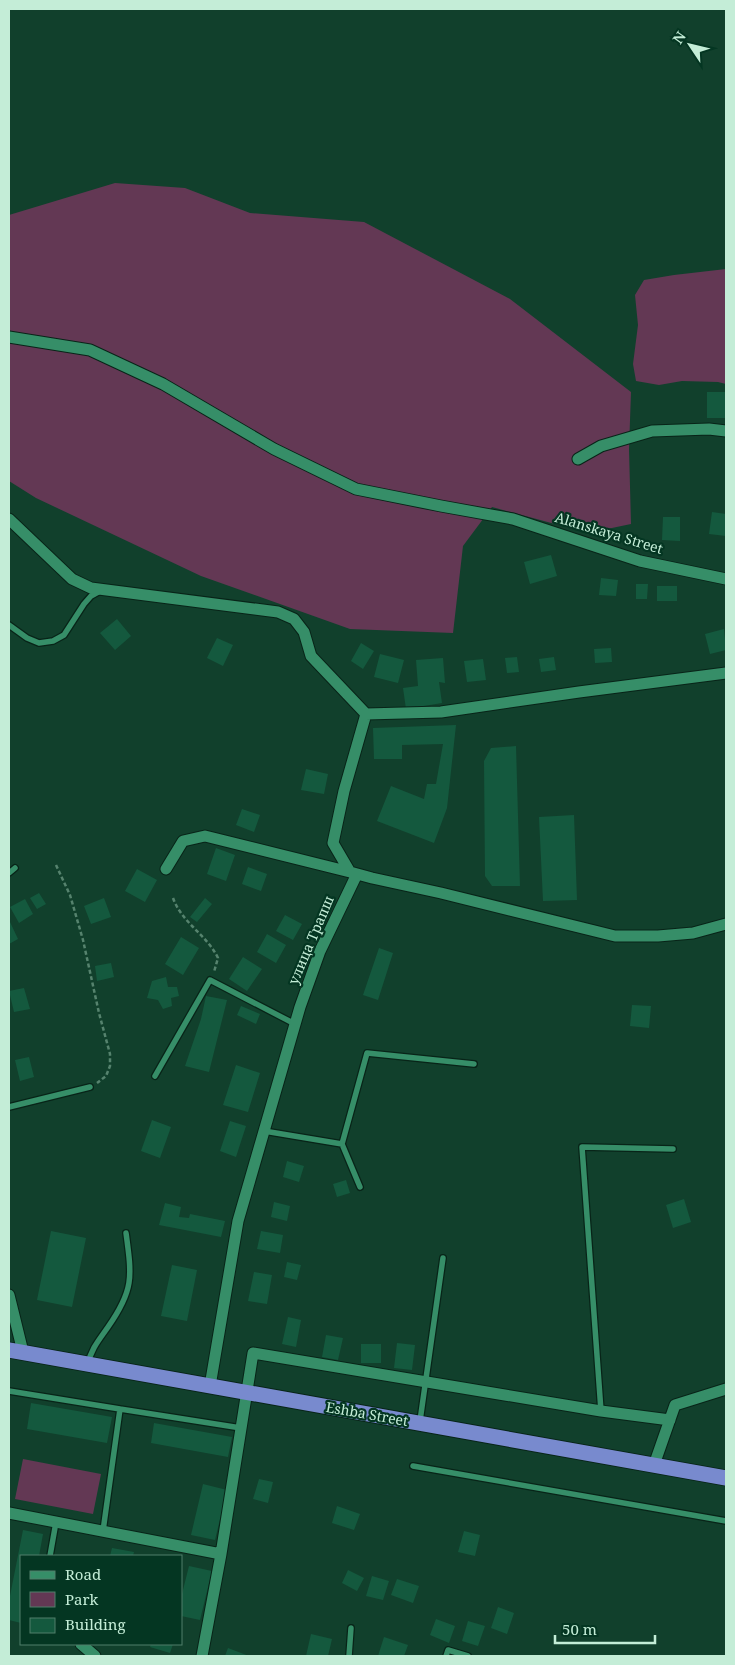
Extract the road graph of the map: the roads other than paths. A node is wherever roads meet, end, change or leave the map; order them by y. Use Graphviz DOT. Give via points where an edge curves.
graph roads {
  1 [pos="9,337"];
  2 [pos="726,431"];
  3 [pos="578,460"];
  4 [pos="9,519"];
  5 [pos="726,579"];
  6 [pos="103,589"];
  7 [pos="9,624"];
  8 [pos="726,673"];
  9 [pos="366,714"];
  10 [pos="15,868"];
  11 [pos="166,868"];
  12 [pos="9,873"];
  13 [pos="353,873"];
  14 [pos="726,924"];
  15 [pos="295,1024"];
  16 [pos="474,1064"];
  17 [pos="155,1076"];
  18 [pos="90,1087"];
  19 [pos="9,1107"];
  20 [pos="264,1131"];
  21 [pos="342,1144"];
  22 [pos="673,1149"];
  23 [pos="360,1187"];
  24 [pos="126,1233"];
  25 [pos="443,1258"];
  26 [pos="9,1295"];
  27 [pos="16,1351"];
  28 [pos="88,1365"];
  29 [pos="426,1382"];
  30 [pos="210,1386"];
  31 [pos="726,1389"];
  32 [pos="9,1391"];
  33 [pos="246,1392"];
  34 [pos="120,1409"];
  35 [pos="601,1411"];
  36 [pos="670,1420"];
  37 [pos="420,1424"];
  38 [pos="241,1428"];
  39 [pos="654,1465"];
  40 [pos="413,1466"];
  41 [pos="726,1478"];
  42 [pos="9,1513"];
  43 [pos="726,1521"];
  44 [pos="56,1522"];
  45 [pos="102,1531"];
  46 [pos="221,1554"];
  47 [pos="50,1555"];
  48 [pos="351,1628"];
  49 [pos="81,1645"];
  50 [pos="95,1656"];
  51 [pos="202,1656"];
  52 [pos="349,1656"];
  53 [pos="446,1656"];
  54 [pos="468,1656"];
  1 -- 5 [label="street, Alanskaya Street" via="90,350 163,384 274,449 356,489 513,518 640,561"];
  2 -- 3 [label="street" via="652,431 601,446"];
  4 -- 6 [label="street" via="72,578 91,588"];
  6 -- 7 [label="lane" via="91,596 64,635 53,641 39,643"];
  6 -- 9 [label="street" via="278,612 294,619 304,632 311,656"];
  8 -- 9 [label="street" via="441,712"];
  9 -- 13 [label="street" via="333,843"];
  10 -- 12 [label="lane"];
  11 -- 13 [label="street" via="183,841 205,836"];
  13 -- 14 [label="street" via="614,936 693,933"];
  13 -- 15 [label="street, улица Трапш" via="320,951"];
  15 -- 17 [label="lane" via="210,980"];
  15 -- 20 [label="street, улица Трапш"];
  16 -- 21 [label="lane" via="366,1054"];
  18 -- 19 [label="lane"];
  20 -- 21 [label="lane"];
  20 -- 30 [label="street, улица Трапш" via="238,1221"];
  21 -- 23 [label="lane"];
  22 -- 35 [label="lane" via="582,1147"];
  24 -- 28 [label="lane" via="130,1285 123,1304 90,1353"];
  25 -- 29 [label="lane"];
  26 -- 27 [label="street"];
  27 -- 28 [label="highway, Eshba Street"];
  28 -- 30 [label="highway, Eshba Street"];
  29 -- 33 [label="street" via="253,1353"];
  29 -- 35 [label="street"];
  29 -- 37 [label="lane"];
  30 -- 33 [label="highway, Eshba Street"];
  31 -- 36 [label="street" via="675,1405"];
  32 -- 34 [label="lane"];
  33 -- 37 [label="highway, Eshba Street"];
  33 -- 38 [label="street"];
  34 -- 38 [label="lane"];
  34 -- 45 [label="lane"];
  35 -- 36 [label="street"];
  36 -- 39 [label="street"];
  37 -- 39 [label="highway, Eshba Street"];
  38 -- 46 [label="street"];
  39 -- 41 [label="highway, Eshba Street"];
  40 -- 43 [label="lane"];
  42 -- 44 [label="street"];
  44 -- 45 [label="street"];
  44 -- 47 [label="lane"];
  45 -- 46 [label="street"];
  46 -- 51 [label="street"];
  48 -- 52 [label="lane"];
  49 -- 50 [label="street"];
  53 -- 54 [label="lane" via="448,1650"];
}
